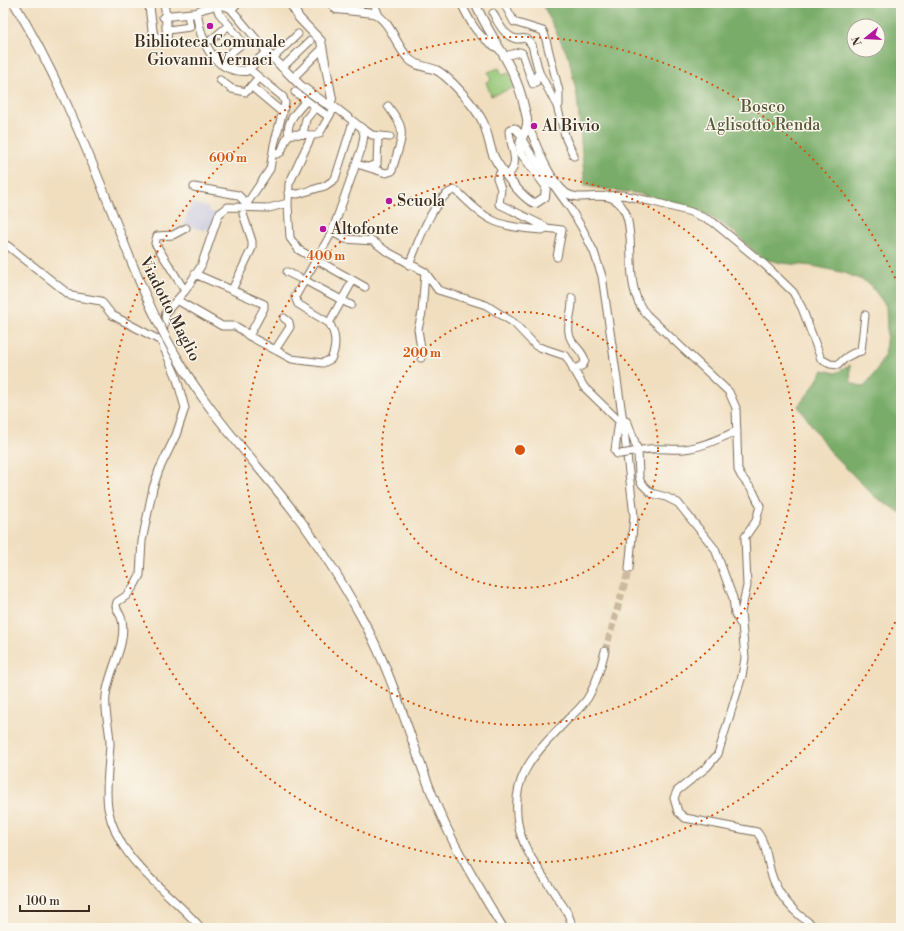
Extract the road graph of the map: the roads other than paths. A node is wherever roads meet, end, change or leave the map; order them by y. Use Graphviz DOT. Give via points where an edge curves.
graph roads {
  1 [pos="14,3"];
  2 [pos="149,3"];
  3 [pos="164,3"];
  4 [pos="238,3"];
  5 [pos="290,3"];
  6 [pos="374,3"];
  7 [pos="462,3"];
  8 [pos="475,3"];
  9 [pos="504,3"];
  10 [pos="215,5"];
  11 [pos="338,6"];
  12 [pos="199,9"];
  13 [pos="231,9"];
  14 [pos="493,13"];
  15 [pos="188,14"];
  16 [pos="164,16"];
  17 [pos="379,16"];
  18 [pos="229,25"];
  19 [pos="168,30"];
  20 [pos="298,34"];
  21 [pos="211,40"];
  22 [pos="310,41"];
  23 [pos="267,52"];
  24 [pos="319,52"];
  25 [pos="505,54"];
  26 [pos="273,58"];
  27 [pos="219,62"];
  28 [pos="282,68"];
  29 [pos="249,69"];
  30 [pos="539,72"];
  31 [pos="259,77"];
  32 [pos="293,78"];
  33 [pos="220,80"];
  34 [pos="252,87"];
  35 [pos="295,92"];
  36 [pos="306,101"];
  37 [pos="333,106"];
  38 [pos="388,106"];
  39 [pos="557,106"];
  40 [pos="315,108"];
  41 [pos="283,113"];
  42 [pos="328,117"];
  43 [pos="353,122"];
  44 [pos="528,125"];
  45 [pos="363,132"];
  46 [pos="302,134"];
  47 [pos="289,135"];
  48 [pos="312,136"];
  49 [pos="378,137"];
  50 [pos="390,137"];
  51 [pos="274,153"];
  52 [pos="574,156"];
  53 [pos="357,164"];
  54 [pos="368,167"];
  55 [pos="505,173"];
  56 [pos="194,187"];
  57 [pos="288,193"];
  58 [pos="604,196"];
  59 [pos="288,203"];
  60 [pos="243,208"];
  61 [pos="186,228"];
  62 [pos="546,228"];
  63 [pos="332,232"];
  64 [pos="3,244"];
  65 [pos="557,257"];
  66 [pos="315,260"];
  67 [pos="409,265"];
  68 [pos="287,272"];
  69 [pos="425,272"];
  70 [pos="195,274"];
  71 [pos="303,280"];
  72 [pos="353,280"];
  73 [pos="365,288"];
  74 [pos="232,290"];
  75 [pos="185,291"];
  76 [pos="572,298"];
  77 [pos="177,300"];
  78 [pos="342,301"];
  79 [pos="351,305"];
  80 [pos="865,316"];
  81 [pos="284,318"];
  82 [pos="329,323"];
  83 [pos="249,336"];
  84 [pos="161,341"];
  85 [pos="275,350"];
  86 [pos="421,358"];
  87 [pos="574,370"];
  88 [pos="621,421"];
  89 [pos="737,430"];
  90 [pos="635,452"];
  91 [pos="628,569"];
  92 [pos="741,625"];
  93 [pos="605,651"];
  94 [pos="201,928"];
  95 [pos="503,928"];
  96 [pos="572,928"];
  97 [pos="817,928"];
  1 -- 95 [label="main road, Viadotto Maglio, bridge" via="41,49 64,98 143,292 175,355 222,424 289,506 340,578 385,664 421,767 446,826 482,895"];
  2 -- 19 [label="main road" via="153,34 156,38 166,39"];
  3 -- 16 [label="street"];
  4 -- 13 [label="street"];
  5 -- 37 [label="main road" via="299,18 321,41"];
  6 -- 17 [label="street"];
  7 -- 25 [label="street" via="472,25 485,41"];
  8 -- 25 [label="main road" via="488,30"];
  9 -- 39 [label="street" via="514,22 543,31 559,91"];
  10 -- 12 [label="street"];
  10 -- 13 [label="street" via="222,4"];
  10 -- 18 [label="street"];
  11 -- 17 [label="main road"];
  12 -- 15 [label="main road"];
  12 -- 27 [label="main road" via="202,40"];
  13 -- 23 [label="street"];
  14 -- 30 [label="street" via="500,26 511,36 530,41"];
  15 -- 16 [label="main road"];
  15 -- 19 [label="street" via="190,27"];
  16 -- 19 [label="main road"];
  17 -- 55 [label="main road" via="407,58 413,63 444,75 474,109 483,122 493,154"];
  18 -- 21 [label="street"];
  18 -- 27 [label="street" via="243,43"];
  20 -- 26 [label="street"];
  22 -- 28 [label="street"];
  23 -- 26 [label="main road"];
  23 -- 29 [label="main road"];
  24 -- 32 [label="street"];
  25 -- 30 [label="street" via="522,52 533,84"];
  25 -- 44 [label="main road" via="524,104"];
  26 -- 28 [label="main road"];
  27 -- 29 [label="main road" via="229,69"];
  28 -- 32 [label="main road"];
  29 -- 31 [label="street"];
  30 -- 39 [label="street"];
  31 -- 34 [label="street"];
  31 -- 41 [label="street" via="284,99"];
  32 -- 37 [label="main road" via="325,103"];
  33 -- 34 [label="street" via="232,89 243,92"];
  34 -- 41 [label="street"];
  35 -- 36 [label="street"];
  36 -- 40 [label="street"];
  36 -- 47 [label="street" via="292,118"];
  37 -- 42 [label="street"];
  37 -- 43 [label="street"];
  38 -- 54 [label="street" via="401,130 392,170 387,173"];
  39 -- 52 [label="street" via="566,139"];
  40 -- 42 [label="street"];
  40 -- 46 [label="street" via="306,119"];
  41 -- 51 [label="street"];
  42 -- 48 [label="street" via="321,132"];
  43 -- 45 [label="street"];
  43 -- 57 [label="street" via="335,179 325,186 298,194"];
  44 -- 55 [label="main road" via="519,147 546,186 544,197 536,203 528,201"];
  44 -- 58 [label="street" via="545,164 565,192 574,196"];
  45 -- 49 [label="street"];
  45 -- 53 [label="street"];
  46 -- 47 [label="street"];
  46 -- 48 [label="street"];
  47 -- 51 [label="street" via="281,152"];
  48 -- 57 [label="street" via="289,184"];
  49 -- 50 [label="street"];
  49 -- 54 [label="street" via="377,164"];
  51 -- 60 [label="street" via="270,169"];
  53 -- 54 [label="street"];
  53 -- 63 [label="street"];
  55 -- 62 [label="street" via="497,178 501,188 499,204"];
  55 -- 88 [label="street" via="512,172 515,163 509,131 515,128 584,231 603,283"];
  56 -- 60 [label="street" via="238,195"];
  57 -- 59 [label="street"];
  58 -- 80 [label="street" via="623,195 691,212 713,222 793,292 802,308 821,358 830,364 838,365 853,352 861,351"];
  58 -- 89 [label="street" via="618,202 627,216 634,290 638,302 647,315 729,392 736,408"];
  59 -- 60 [label="street" via="269,208"];
  59 -- 66 [label="street" via="290,238 299,250"];
  60 -- 70 [label="street" via="225,208 220,214 201,266"];
  60 -- 74 [label="street" via="252,248"];
  61 -- 75 [label="street" via="173,235 157,236 155,240"];
  62 -- 65 [label="street" via="562,230"];
  62 -- 67 [label="street" via="542,230 503,225 483,216 457,191 452,190 440,201 430,216"];
  63 -- 66 [label="street"];
  63 -- 67 [label="street" via="345,239 373,241"];
  64 -- 84 [label="street" via="71,296 100,301 112,315"];
  66 -- 71 [label="street"];
  66 -- 72 [label="street"];
  67 -- 69 [label="street"];
  68 -- 71 [label="street"];
  69 -- 86 [label="street" via="422,314 418,329"];
  69 -- 87 [label="street" via="438,290 486,305 514,323 536,346 564,354"];
  70 -- 74 [label="street"];
  70 -- 75 [label="street"];
  71 -- 78 [label="street"];
  71 -- 82 [label="street" via="295,295 298,304"];
  72 -- 73 [label="street"];
  72 -- 78 [label="street"];
  74 -- 83 [label="street" via="265,306"];
  75 -- 77 [label="street"];
  76 -- 87 [label="street" via="569,336 580,348 585,361"];
  77 -- 83 [label="street" via="222,326 235,326"];
  77 -- 84 [label="street" via="166,312"];
  78 -- 79 [label="street"];
  78 -- 82 [label="street"];
  81 -- 85 [label="street" via="290,327"];
  82 -- 85 [label="street" via="335,333 334,348 333,356 326,362 298,361"];
  83 -- 85 [label="street"];
  84 -- 94 [label="street" via="176,376 185,408 153,488 142,541 140,575 116,606 123,627 106,695 110,735 108,808 121,844 152,882 176,901"];
  87 -- 88 [label="street" via="584,387"];
  88 -- 90 [label="street" via="628,423"];
  88 -- 90 [label="street, bridge" via="615,450 617,454"];
  88 -- 91 [label="street" via="634,516"];
  89 -- 90 [label="street" via="707,443 685,448"];
  89 -- 92 [label="street" via="738,470 760,506 756,521 745,537 747,586"];
  90 -- 92 [label="street" via="641,484 651,493 678,504 715,549 733,598 735,614"];
  92 -- 97 [label="street" via="745,658 723,741 718,754 677,791 675,805 685,818 757,832 782,895 801,918"];
  93 -- 96 [label="street" via="598,677 587,699 526,769 516,796 519,832 568,913"];
}
